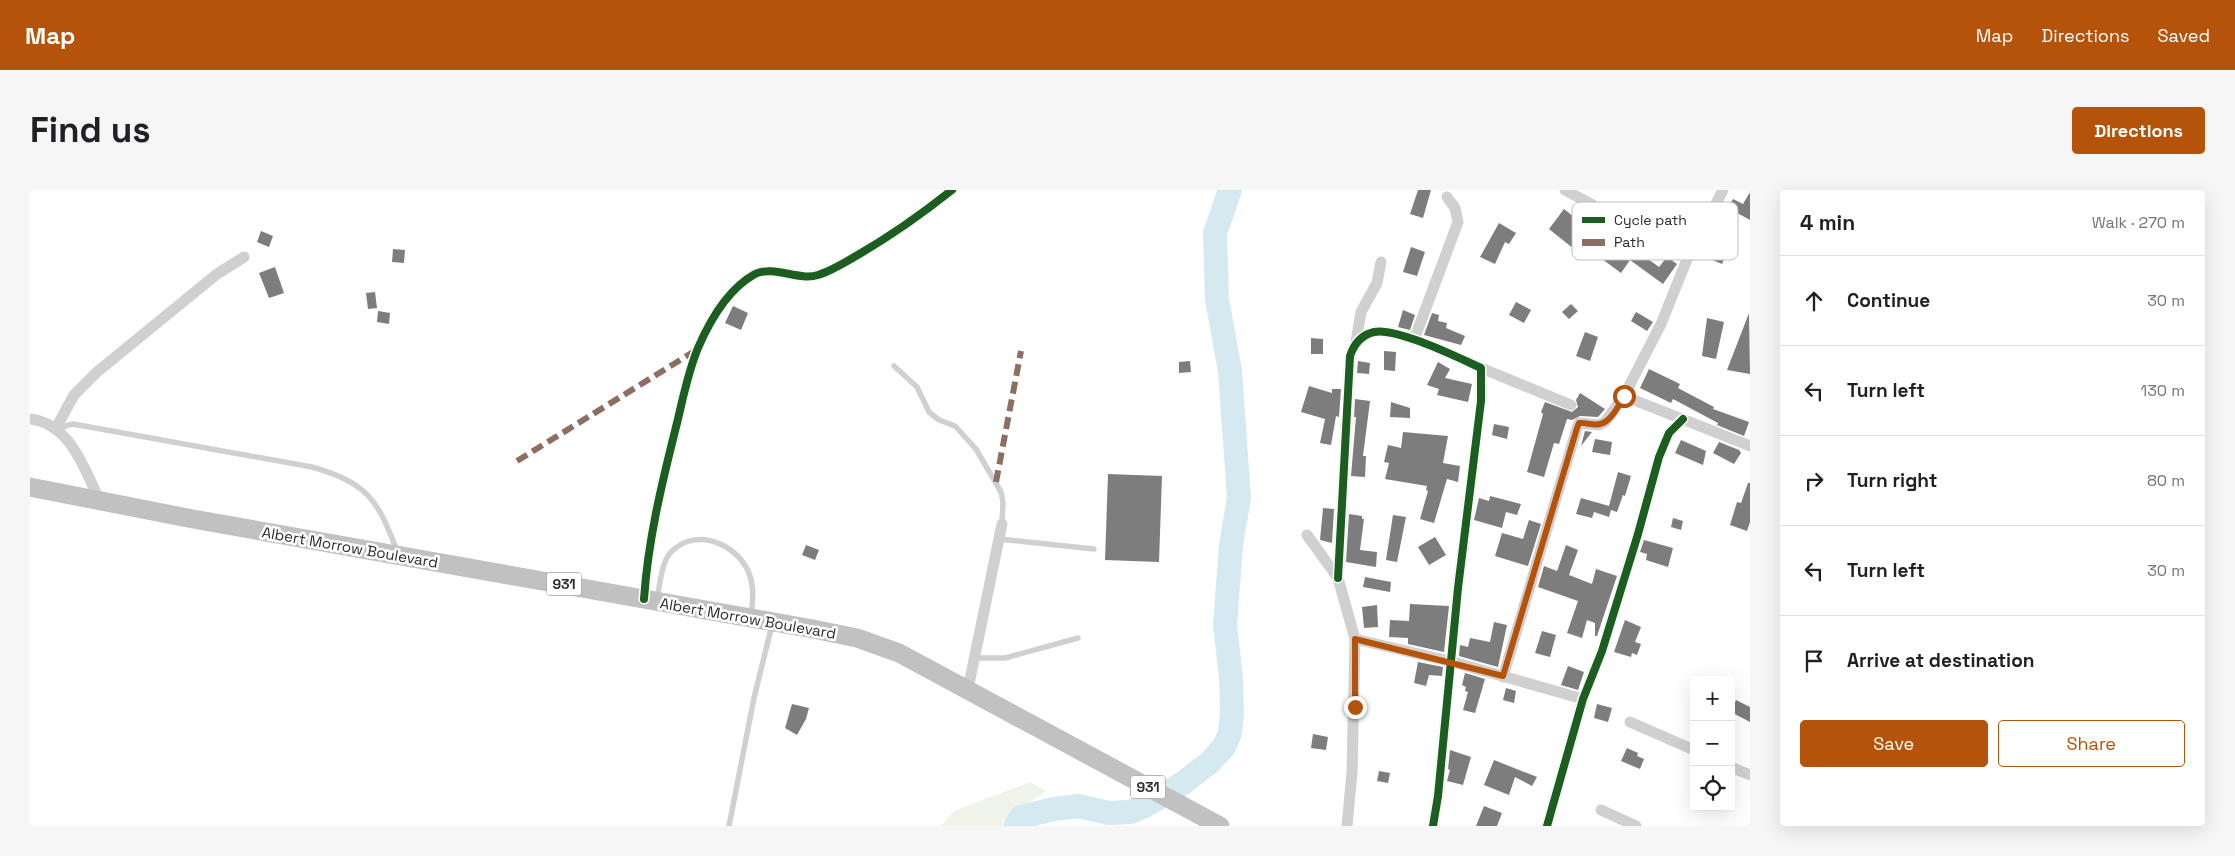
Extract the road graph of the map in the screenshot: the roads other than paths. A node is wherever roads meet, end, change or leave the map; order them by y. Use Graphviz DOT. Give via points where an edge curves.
graph roads {
  1 [pos="952,190"];
  2 [pos="1565,190"];
  3 [pos="1723,190"];
  4 [pos="1447,197"];
  5 [pos="1587,202"];
  6 [pos="1717,202"];
  7 [pos="244,258"];
  8 [pos="1687,260"];
  9 [pos="1381,262"];
  10 [pos="1414,340"];
  11 [pos="1356,342"];
  12 [pos="894,366"];
  13 [pos="1481,368"];
  14 [pos="1624,396"];
  15 [pos="1571,405"];
  16 [pos="30,419"];
  17 [pos="1683,420"];
  18 [pos="57,429"];
  19 [pos="1749,443"];
  20 [pos="30,487"];
  21 [pos="100,501"];
  22 [pos="1002,524"];
  23 [pos="1307,535"];
  24 [pos="999,539"];
  25 [pos="1094,548"];
  26 [pos="399,555"];
  27 [pos="1338,578"];
  28 [pos="650,600"];
  29 [pos="751,618"];
  30 [pos="773,622"];
  31 [pos="1078,638"];
  32 [pos="1355,639"];
  33 [pos="975,658"];
  34 [pos="1453,662"];
  35 [pos="1503,676"];
  36 [pos="968,689"];
  37 [pos="1583,699"];
  38 [pos="1630,722"];
  39 [pos="1690,748"];
  40 [pos="1735,769"];
  41 [pos="1750,775"];
  42 [pos="1601,810"];
  43 [pos="729,826"];
  44 [pos="1220,826"];
  45 [pos="1347,826"];
  46 [pos="1433,826"];
  47 [pos="1547,826"];
  48 [pos="1636,826"];
  1 -- 28 [label="street" via="879,243 820,274 806,277 769,271 757,273 728,296 698,349 685,389 648,550"];
  2 -- 5 [label="street"];
  3 -- 6 [label="street"];
  4 -- 10 [label="street" via="1455,208 1458,222"];
  7 -- 18 [label="street" via="217,274 96,372 74,395"];
  8 -- 14 [label="street" via="1660,324"];
  9 -- 11 [label="street" via="1375,288 1361,312"];
  10 -- 11 [label="street" via="1375,332"];
  10 -- 13 [label="street"];
  11 -- 27 [label="street" via="1350,356"];
  12 -- 22 [label="lane" via="917,387 929,412 955,426 976,449 1001,492"];
  13 -- 15 [label="street"];
  13 -- 34 [label="street" via="1481,401 1458,588"];
  14 -- 17 [label="street"];
  14 -- 35 [label="street" via="1605,422 1599,425 1579,423"];
  16 -- 18 [label="street" via="47,422"];
  17 -- 19 [label="street"];
  17 -- 37 [label="street" via="1670,433 1659,457 1602,651"];
  18 -- 21 [label="street" via="74,449"];
  18 -- 26 [label="lane" via="73,424 341,475 358,486 384,515"];
  20 -- 21 [label="highway, Albert Morrow Boulevard / 931"];
  21 -- 26 [label="highway, Albert Morrow Boulevard / 931"];
  22 -- 24 [label="street"];
  23 -- 27 [label="street"];
  24 -- 25 [label="lane"];
  24 -- 33 [label="street"];
  26 -- 28 [label="highway, Albert Morrow Boulevard / 931"];
  27 -- 32 [label="street"];
  28 -- 29 [label="highway, Albert Morrow Boulevard / 931"];
  28 -- 29 [label="lane" via="671,552 687,542 704,538 729,547 743,560 752,584"];
  29 -- 30 [label="highway, Albert Morrow Boulevard / 931"];
  30 -- 36 [label="highway, Albert Morrow Boulevard / 931" via="857,638 899,652"];
  30 -- 43 [label="lane" via="754,698"];
  31 -- 33 [label="lane" via="1004,658"];
  32 -- 34 [label="street"];
  32 -- 45 [label="street" via="1352,772"];
  33 -- 36 [label="street"];
  34 -- 35 [label="street"];
  34 -- 46 [label="street"];
  35 -- 37 [label="street"];
  36 -- 44 [label="highway, Albert Morrow Boulevard / 931"];
  37 -- 47 [label="street"];
  38 -- 39 [label="street"];
  40 -- 41 [label="street"];
  42 -- 48 [label="street"];
}
